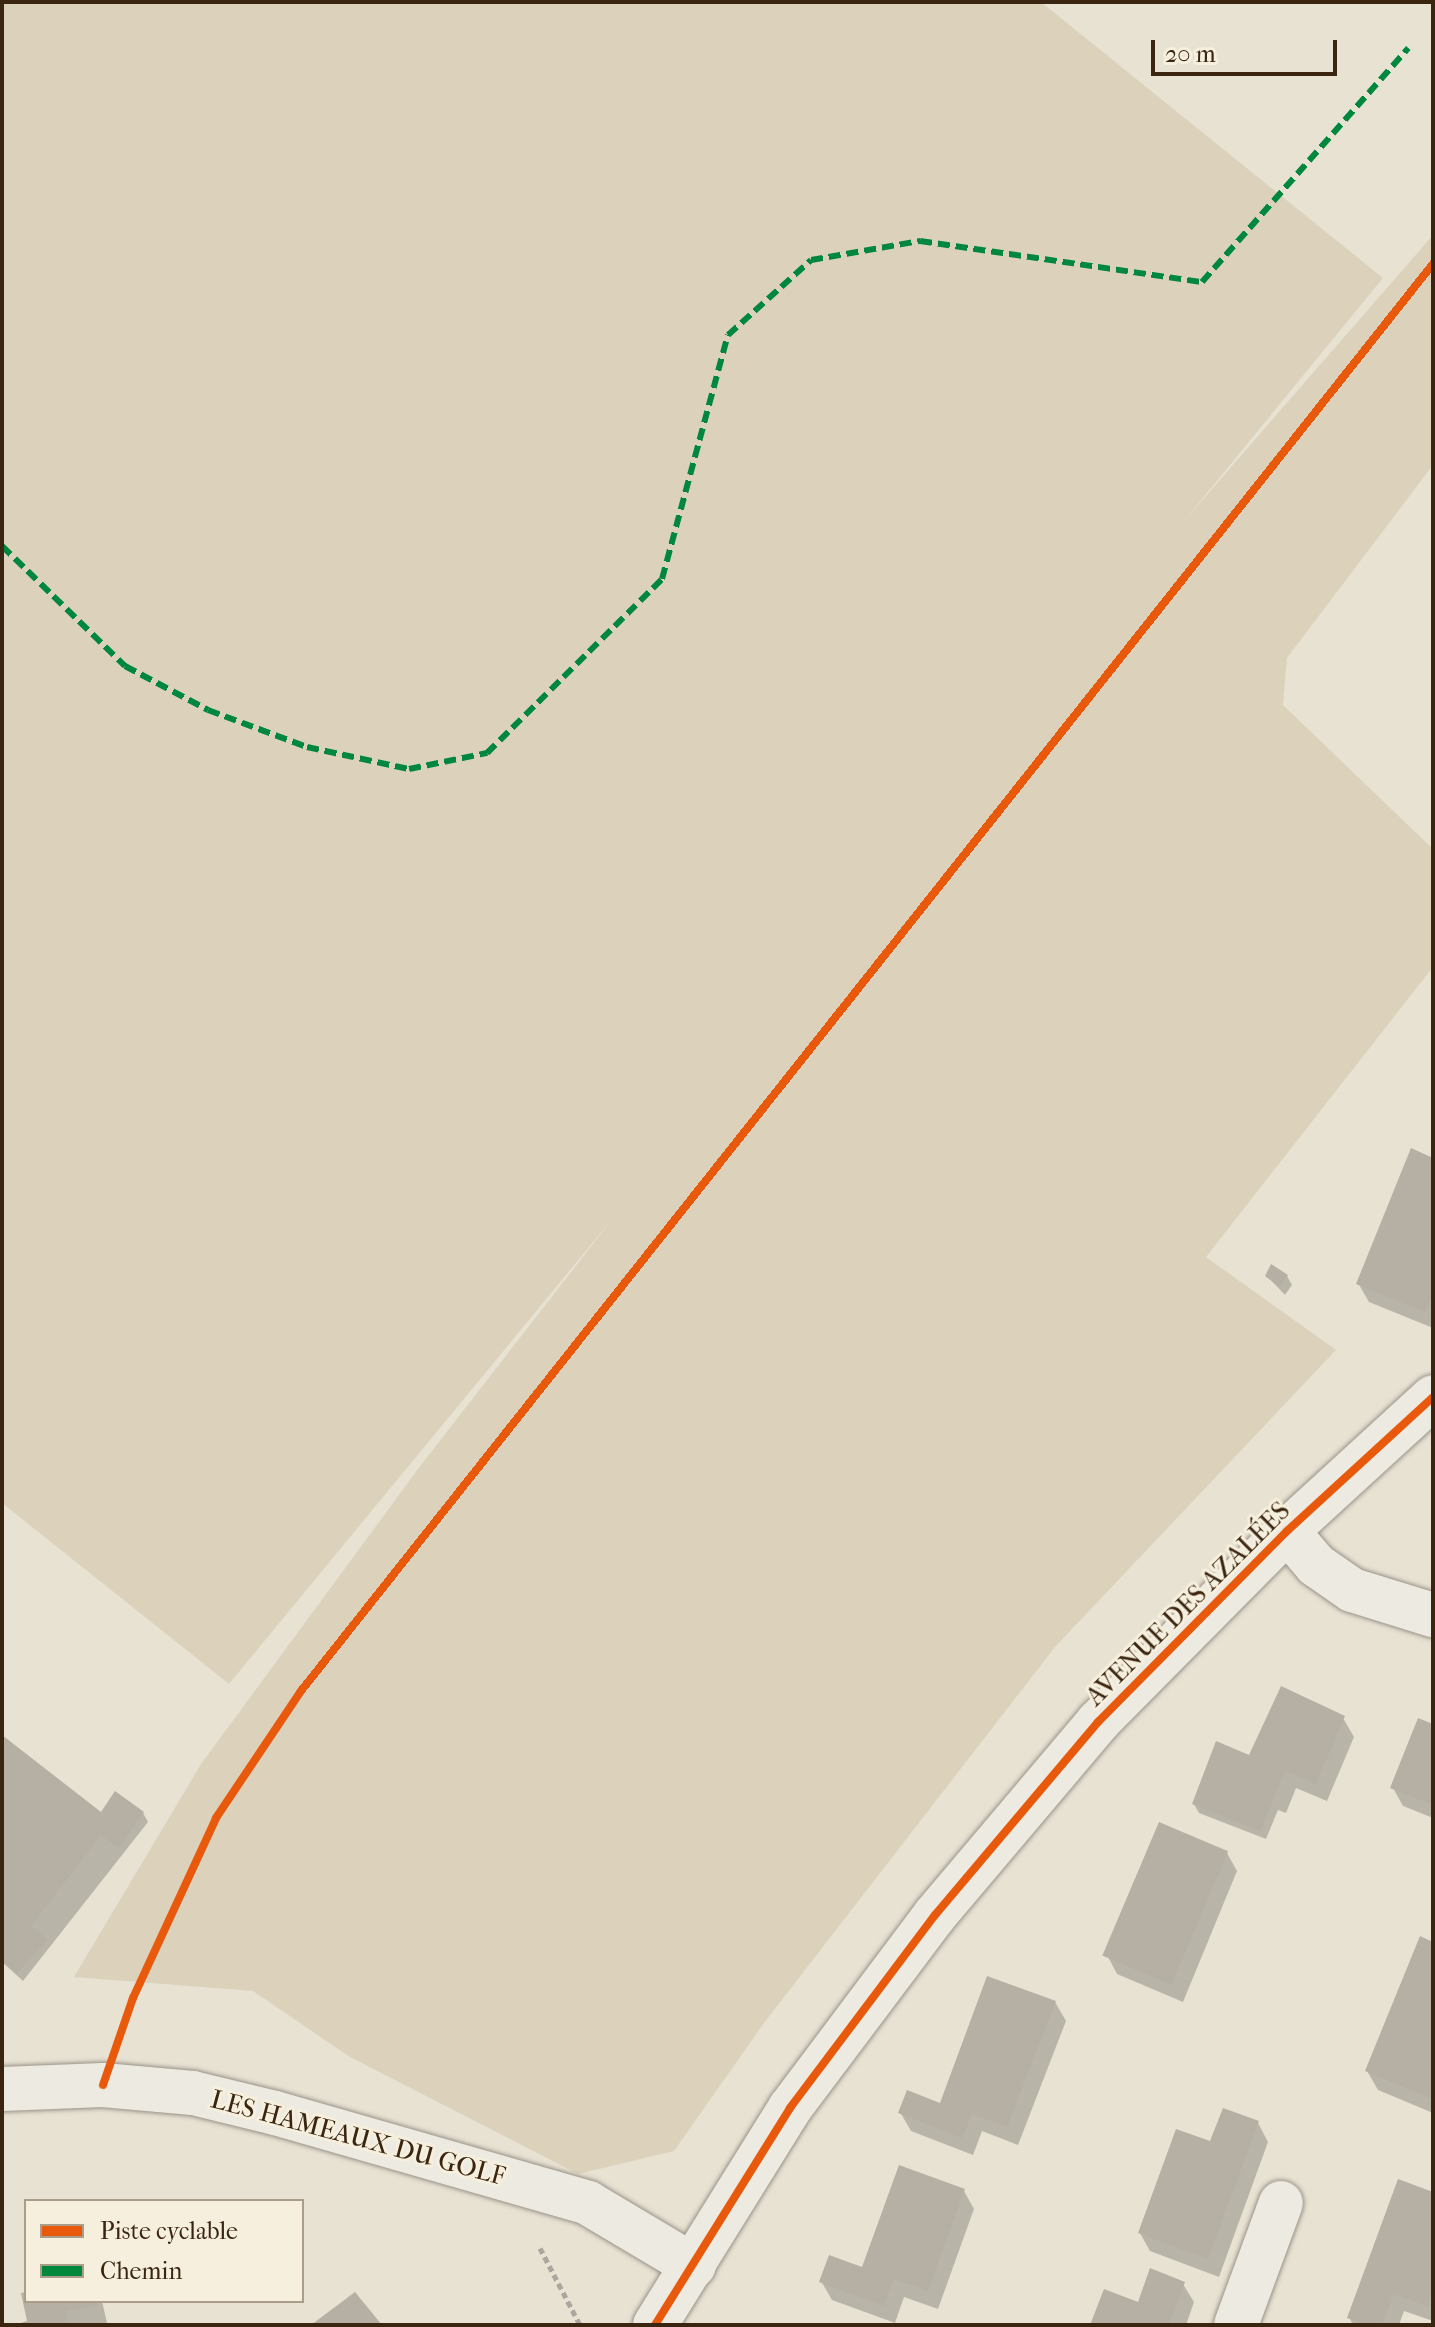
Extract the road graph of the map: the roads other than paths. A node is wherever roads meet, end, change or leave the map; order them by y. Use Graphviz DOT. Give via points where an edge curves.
graph roads {
  1 [pos="1433,1397"];
  2 [pos="1287,1531"];
  3 [pos="1433,1615"];
  4 [pos="2,2089"];
  5 [pos="1281,2203"];
  6 [pos="694,2266"];
  7 [pos="655,2325"];
  8 [pos="1236,2325"];
  1 -- 2 [label="street, AVENUE DES AZALÉES"];
  2 -- 3 [label="street" via="1316,1565 1352,1590"];
  2 -- 6 [label="street, AVENUE DES AZALÉES" via="1098,1722 935,1915 790,2108"];
  4 -- 6 [label="street, LES HAMEAUX DU GOLF" via="103,2085 193,2093 275,2113 588,2203"];
  5 -- 8 [label="street"];
  6 -- 7 [label="street, AVENUE DES AZALÉES"];
}
